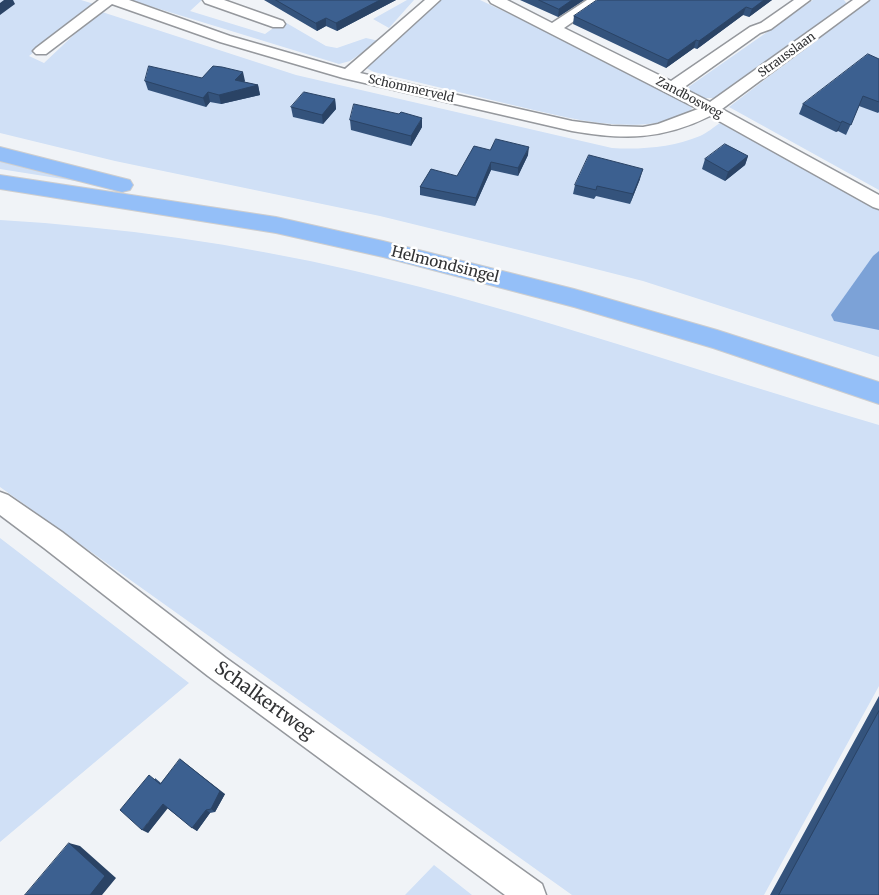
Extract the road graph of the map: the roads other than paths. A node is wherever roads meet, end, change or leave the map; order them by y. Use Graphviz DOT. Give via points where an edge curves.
graph roads {
  1 [pos="108,0"];
  2 [pos="115,0"];
  3 [pos="210,0"];
  4 [pos="433,0"];
  5 [pos="496,0"];
  6 [pos="597,0"];
  7 [pos="803,0"];
  8 [pos="860,0"];
  9 [pos="278,24"];
  10 [pos="554,28"];
  11 [pos="41,52"];
  12 [pos="348,75"];
  13 [pos="672,88"];
  14 [pos="711,109"];
  15 [pos="0,154"];
  16 [pos="0,182"];
  17 [pos="0,201"];
  18 [pos="137,204"];
  19 [pos="879,204"];
  20 [pos="276,225"];
  21 [pos="879,393"];
  22 [pos="0,502"];
  23 [pos="531,895"];
  1 -- 11 [label="street"];
  2 -- 12 [label="street, Schommerveld" via="225,39"];
  3 -- 9 [label="street"];
  4 -- 12 [label="street"];
  5 -- 10 [label="street, Zandbosweg"];
  6 -- 10 [label="street"];
  7 -- 13 [label="street"];
  8 -- 14 [label="street, Strausslaan"];
  10 -- 13 [label="street, Zandbosweg"];
  12 -- 14 [label="street, Schommerveld" via="599,131 650,132 687,122"];
  13 -- 14 [label="street, Zandbosweg"];
  14 -- 19 [label="street, Zandbosweg"];
  15 -- 20 [label="main road"];
  16 -- 18 [label="main road, Helmondsingel"];
  17 -- 18 [label="main road" via="86,208"];
  18 -- 20 [label="main road, Helmondsingel"];
  20 -- 21 [label="main road, Helmondsingel" via="574,298"];
  22 -- 23 [label="street, Schalkertweg" via="217,667"];
}
